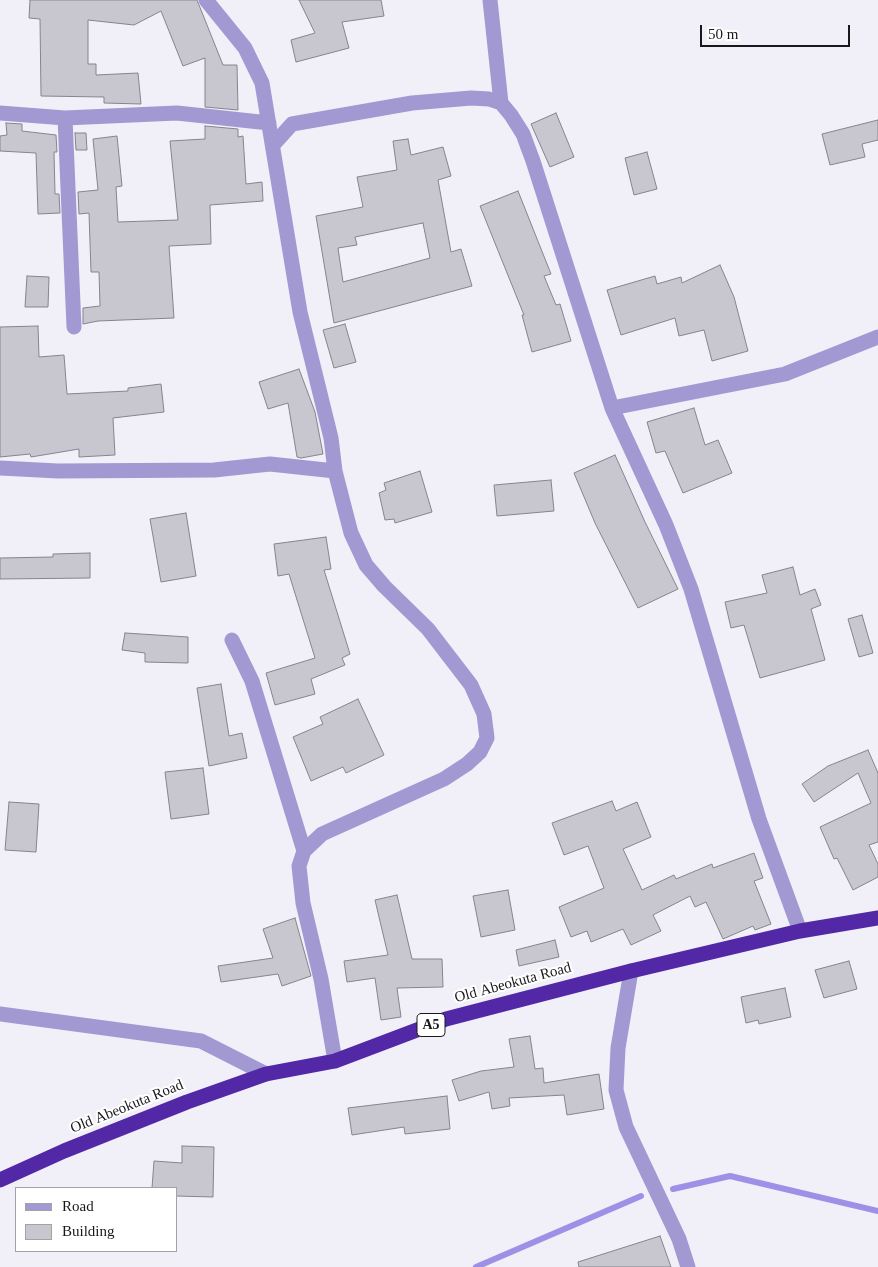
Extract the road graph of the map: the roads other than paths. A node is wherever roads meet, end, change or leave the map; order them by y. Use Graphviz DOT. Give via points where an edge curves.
graph roads {
  1 [pos="206,0"];
  2 [pos="490,0"];
  3 [pos="501,104"];
  4 [pos="0,113"];
  5 [pos="65,118"];
  6 [pos="269,123"];
  7 [pos="273,145"];
  8 [pos="74,327"];
  9 [pos="878,337"];
  10 [pos="612,408"];
  11 [pos="0,468"];
  12 [pos="335,471"];
  13 [pos="232,640"];
  14 [pos="304,851"];
  15 [pos="878,918"];
  16 [pos="800,931"];
  17 [pos="631,971"];
  18 [pos="0,1014"];
  19 [pos="335,1061"];
  20 [pos="266,1074"];
  21 [pos="0,1180"];
  22 [pos="688,1267"];
  1 -- 6 [label="street" via="246,48 262,83"];
  2 -- 3 [label="street"];
  3 -- 7 [label="street" via="489,99 470,98 412,103 292,124"];
  3 -- 10 [label="street" via="526,143"];
  4 -- 5 [label="street"];
  5 -- 6 [label="street" via="177,113"];
  5 -- 8 [label="street"];
  6 -- 7 [label="street"];
  7 -- 12 [label="street" via="300,312 331,438"];
  9 -- 10 [label="street" via="785,374"];
  10 -- 16 [label="street" via="666,525 691,589 759,820"];
  11 -- 12 [label="street" via="196,470 270,464"];
  12 -- 14 [label="street" via="351,533 366,565 428,629 471,685 484,714 487,738 480,752 444,779 322,834"];
  13 -- 14 [label="street" via="252,681"];
  14 -- 19 [label="street" via="299,866 303,903 321,979"];
  15 -- 16 [label="highway, Old Abeokuta Road / A5"];
  16 -- 17 [label="highway, Old Abeokuta Road / A5"];
  17 -- 19 [label="highway, Old Abeokuta Road / A5" via="446,1019"];
  17 -- 22 [label="street" via="618,1048 616,1090 626,1127"];
  18 -- 20 [label="street" via="201,1041"];
  19 -- 20 [label="highway, Old Abeokuta Road / A5"];
  20 -- 21 [label="highway, Old Abeokuta Road / A5" via="187,1102"];
}
